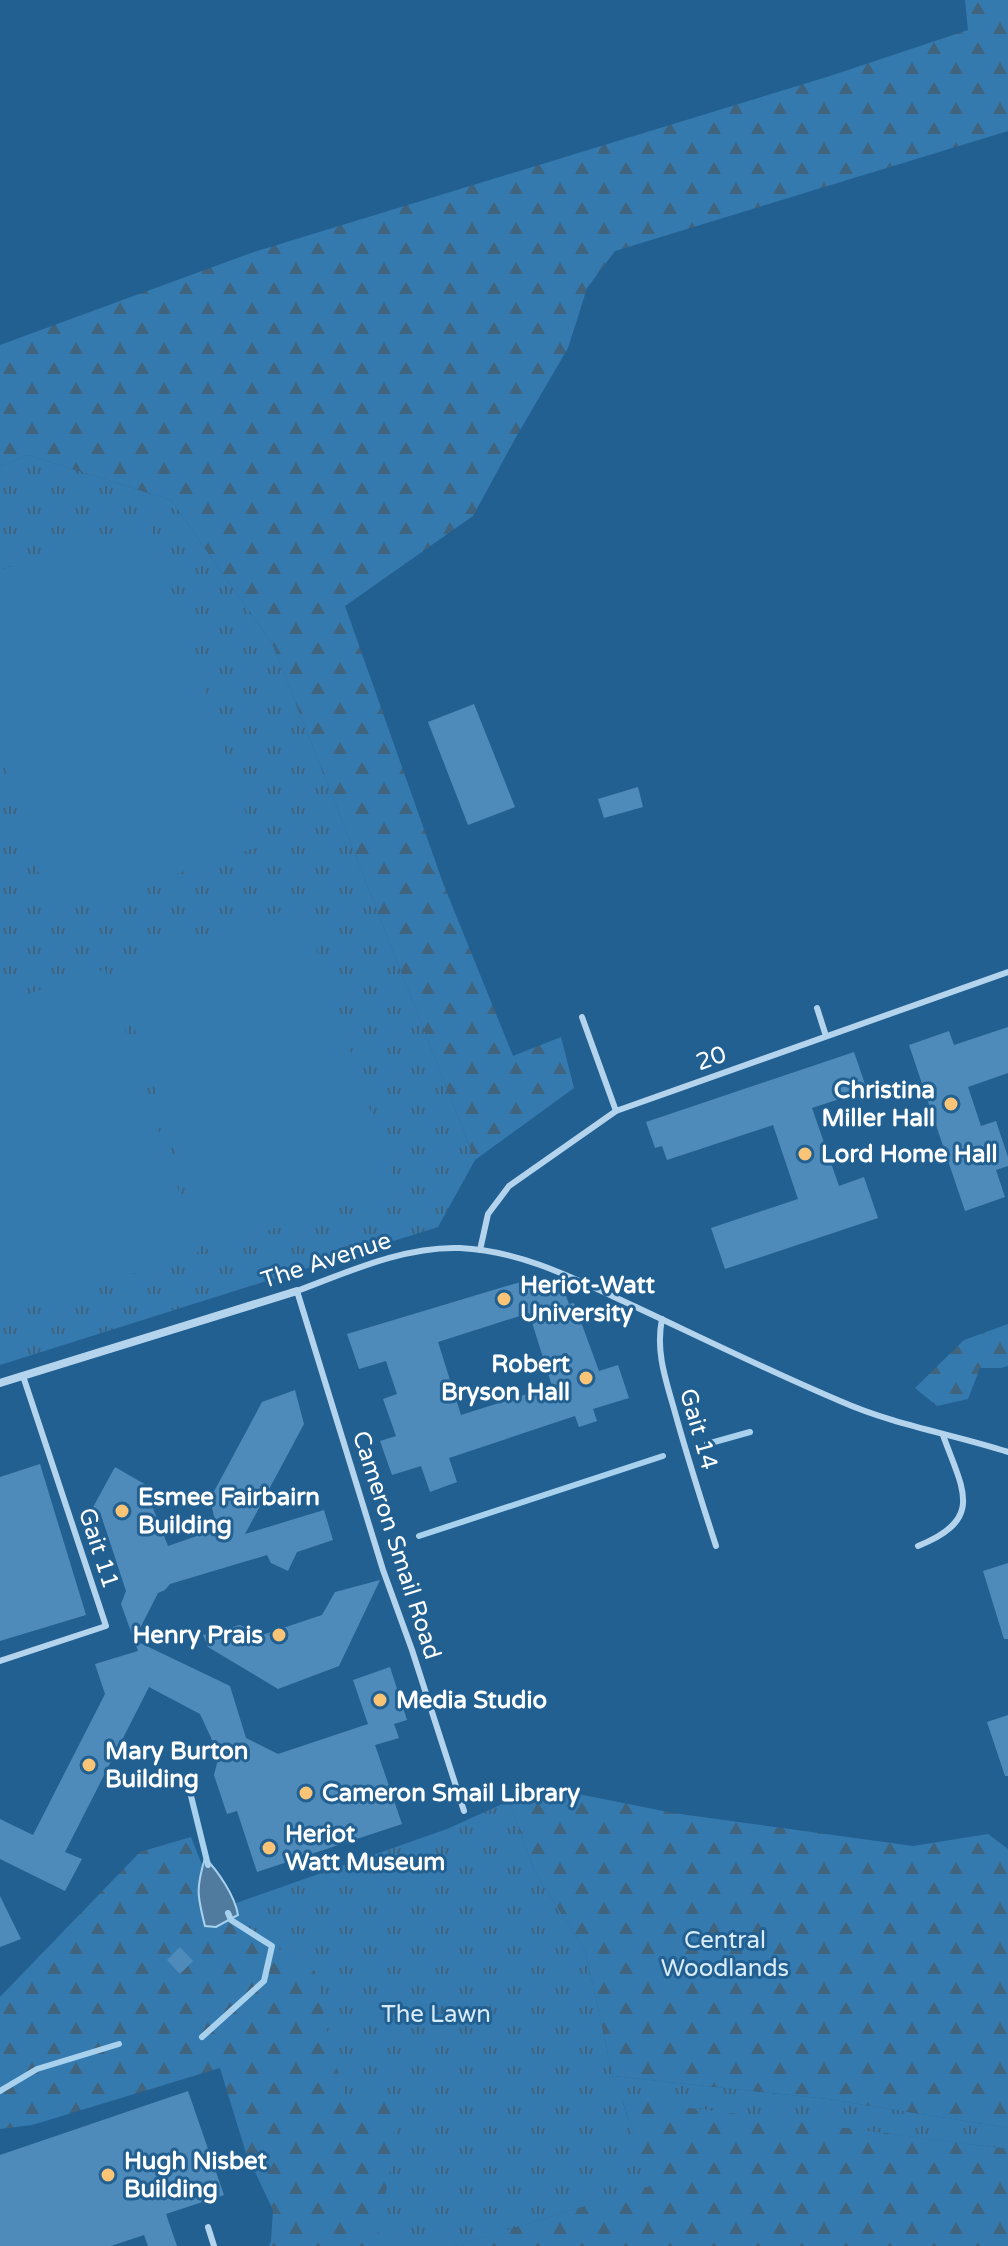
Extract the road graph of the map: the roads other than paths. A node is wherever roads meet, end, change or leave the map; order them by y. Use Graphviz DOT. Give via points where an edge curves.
graph roads {
  1 [pos="1008,972"];
  2 [pos="817,1008"];
  3 [pos="582,1017"];
  4 [pos="826,1036"];
  5 [pos="616,1111"];
  6 [pos="480,1250"];
  7 [pos="297,1291"];
  8 [pos="662,1319"];
  9 [pos="23,1376"];
  10 [pos="0,1383"];
  11 [pos="943,1435"];
  12 [pos="1008,1452"];
  13 [pos="716,1546"];
  14 [pos="918,1546"];
  15 [pos="0,1661"];
  16 [pos="464,1811"];
  17 [pos="208,2227"];
  18 [pos="214,2246"];
  1 -- 4 [label="lane, 20"];
  2 -- 4 [label="lane"];
  3 -- 5 [label="lane"];
  4 -- 5 [label="lane, 20"];
  5 -- 6 [label="lane, 20" via="509,1186 488,1214"];
  6 -- 7 [label="lane, The Avenue" via="432,1249 399,1256"];
  6 -- 8 [label="lane, The Avenue" via="557,1270"];
  7 -- 9 [label="street, The Avenue"];
  7 -- 16 [label="lane, Cameron Smail Road"];
  8 -- 11 [label="lane" via="845,1403"];
  8 -- 13 [label="lane, Gait 14" via="660,1357"];
  9 -- 10 [label="street, The Avenue"];
  9 -- 15 [label="lane, Gait 11" via="106,1626"];
  11 -- 12 [label="lane"];
  11 -- 14 [label="lane" via="962,1491 962,1514 941,1537"];
  17 -- 18 [label="lane"];
}
